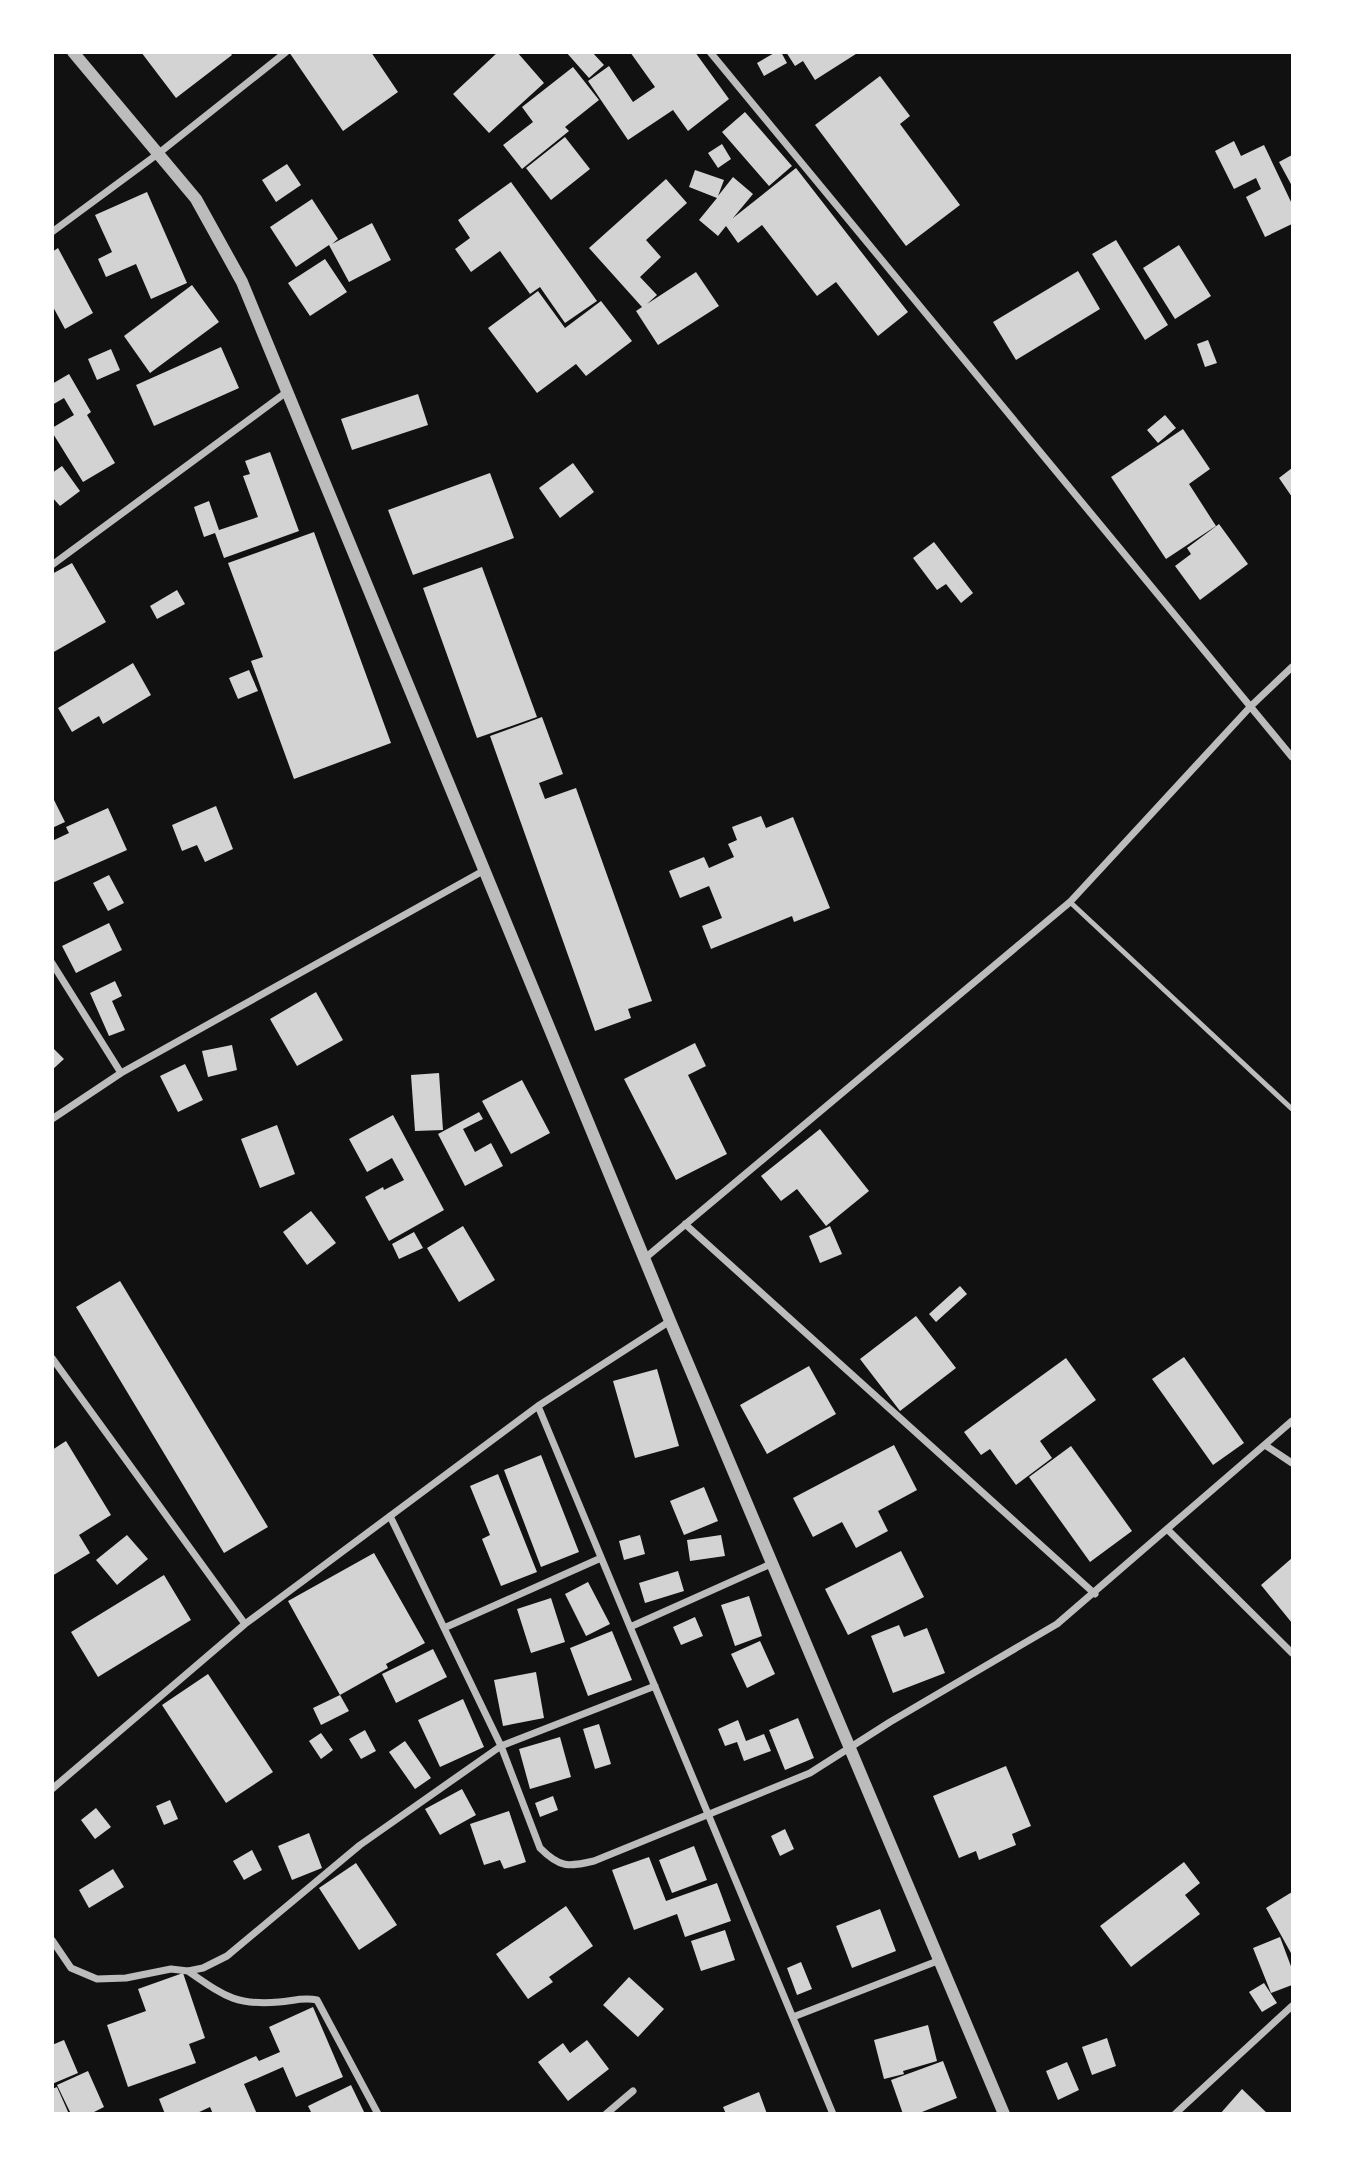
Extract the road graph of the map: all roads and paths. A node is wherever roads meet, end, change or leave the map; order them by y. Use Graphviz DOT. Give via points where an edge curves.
graph roads {
  1 [pos="73,52"];
  2 [pos="286,52"];
  3 [pos="710,52"];
  4 [pos="159,153"];
  5 [pos="52,232"];
  6 [pos="288,391"];
  7 [pos="52,565"];
  8 [pos="1293,667"];
  9 [pos="1251,706"];
  10 [pos="1293,757"];
  11 [pos="483,872"];
  12 [pos="1070,902"];
  13 [pos="52,963"];
  14 [pos="121,1073"];
  15 [pos="1293,1109"];
  16 [pos="52,1119"];
  17 [pos="685,1224"];
  18 [pos="644,1258"];
  19 [pos="670,1321"];
  20 [pos="52,1359"];
  21 [pos="538,1406"];
  22 [pos="1293,1422"];
  23 [pos="1265,1446"];
  24 [pos="1293,1463"];
  25 [pos="390,1516"];
  26 [pos="1168,1530"];
  27 [pos="601,1558"];
  28 [pos="773,1563"];
  29 [pos="1095,1594"];
  30 [pos="245,1624"];
  31 [pos="630,1627"];
  32 [pos="444,1628"];
  33 [pos="1293,1653"];
  34 [pos="655,1686"];
  35 [pos="501,1746"];
  36 [pos="851,1746"];
  37 [pos="52,1789"];
  38 [pos="708,1814"];
  39 [pos="52,1940"];
  40 [pos="940,1959"];
  41 [pos="188,1971"];
  42 [pos="1293,2006"];
  43 [pos="793,2017"];
  44 [pos="633,2091"];
  45 [pos="378,2113"];
  46 [pos="606,2113"];
  47 [pos="833,2113"];
  48 [pos="1004,2113"];
  49 [pos="1175,2113"];
  1 -- 4 [label="street"];
  2 -- 4 [label="street"];
  3 -- 9 [label="street"];
  4 -- 5 [label="street"];
  4 -- 6 [label="street" via="196,199 242,282"];
  6 -- 7 [label="street"];
  6 -- 11 [label="street"];
  8 -- 9 [label="street"];
  9 -- 10 [label="street"];
  9 -- 12 [label="street"];
  11 -- 14 [label="street"];
  11 -- 18 [label="street"];
  12 -- 15 [label="lane"];
  12 -- 17 [label="street"];
  13 -- 14 [label="street"];
  14 -- 16 [label="street"];
  17 -- 18 [label="street"];
  17 -- 29 [label="street"];
  18 -- 19 [label="street"];
  19 -- 21 [label="street"];
  19 -- 28 [label="street"];
  20 -- 30 [label="street"];
  21 -- 25 [label="street"];
  21 -- 27 [label="street"];
  22 -- 23 [label="street"];
  23 -- 24 [label="street"];
  23 -- 26 [label="street"];
  25 -- 30 [label="street"];
  25 -- 32 [label="street"];
  26 -- 29 [label="street"];
  26 -- 33 [label="street"];
  27 -- 31 [label="street"];
  27 -- 32 [label="street"];
  28 -- 31 [label="street"];
  28 -- 36 [label="street"];
  29 -- 36 [label="street" via="1057,1624"];
  30 -- 37 [label="street"];
  31 -- 34 [label="street"];
  32 -- 35 [label="street"];
  34 -- 35 [label="street"];
  34 -- 38 [label="street"];
  35 -- 38 [label="street" via="540,1848 552,1861 570,1867"];
  35 -- 41 [label="street" via="360,1845 227,1956"];
  36 -- 38 [label="street" via="810,1773"];
  36 -- 40 [label="street"];
  38 -- 43 [label="street"];
  39 -- 41 [label="street" via="71,1968 97,1979"];
  40 -- 43 [label="street"];
  40 -- 48 [label="street"];
  41 -- 45 [label="street" via="226,1997 254,2004 304,1997 317,2000"];
  42 -- 49 [label="street"];
  43 -- 47 [label="street"];
  44 -- 46 [label="street"];
}
